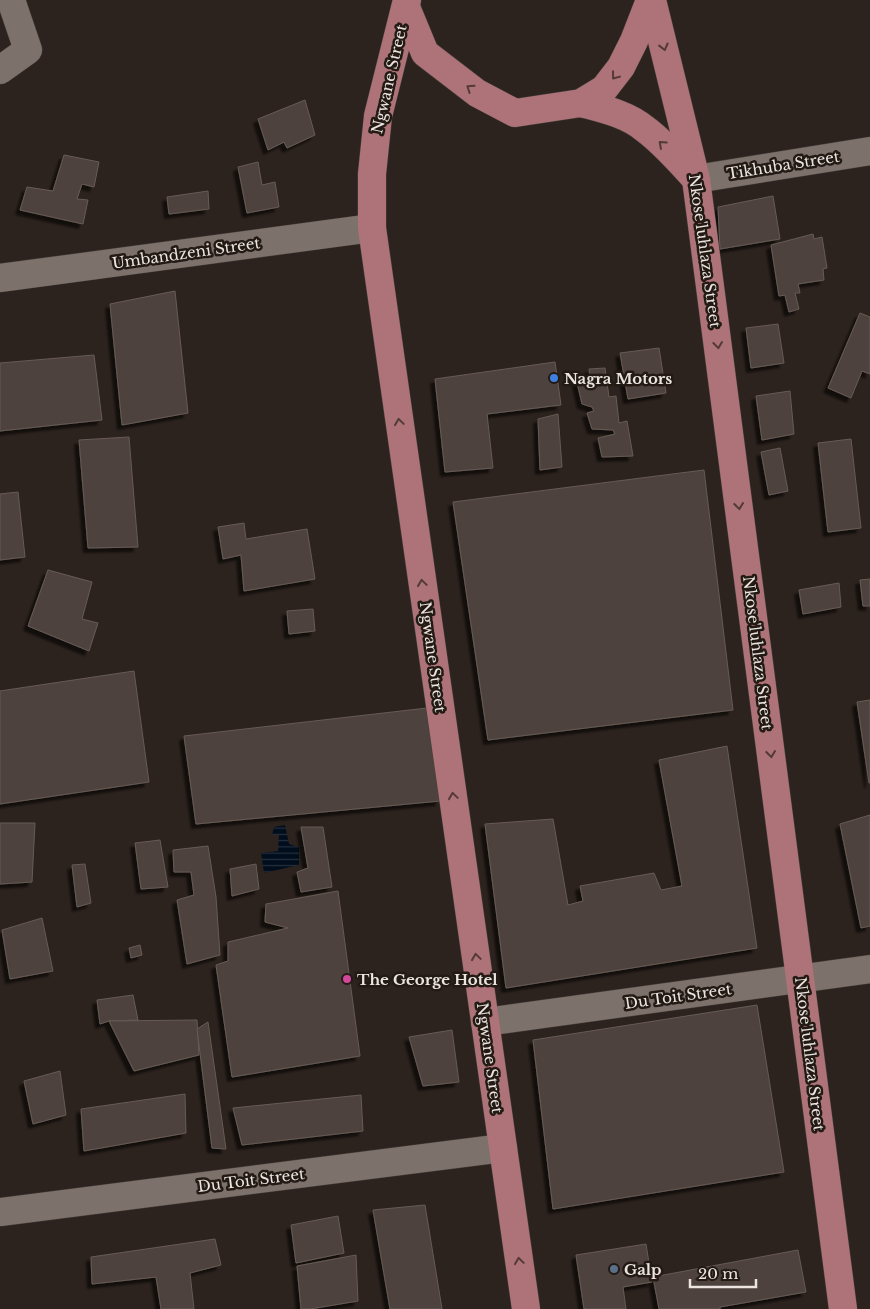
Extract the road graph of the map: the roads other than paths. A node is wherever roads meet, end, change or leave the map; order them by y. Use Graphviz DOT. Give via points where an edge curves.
graph roads {
  1 [pos="11,0"];
  2 [pos="651,0"];
  3 [pos="406,4"];
  4 [pos="0,70"];
  5 [pos="580,103"];
  6 [pos="870,151"];
  7 [pos="696,179"];
  8 [pos="372,228"];
  9 [pos="0,278"];
  10 [pos="870,969"];
  11 [pos="800,980"];
  12 [pos="485,1022"];
  13 [pos="503,1148"];
  14 [pos="0,1212"];
  15 [pos="526,1309"];
  16 [pos="844,1309"];
  1 -- 4 [label="street" via="28,50"];
  2 -- 5 [label="main road, one-way" via="621,67 604,89"];
  2 -- 7 [label="main road, Nkose'luhlaza Street, one-way"];
  5 -- 3 [label="main road, one-way" via="515,112 477,93 425,53"];
  3 -- 8 [label="main road, Ngwane Street" via="378,116 372,174"];
  7 -- 5 [label="main road, one-way" via="644,128 616,113"];
  6 -- 7 [label="street, Tikhuba Street"];
  7 -- 11 [label="main road, Nkose'luhlaza Street, one-way"];
  8 -- 9 [label="street, Umbandzeni Street"];
  12 -- 8 [label="main road, Ngwane Street, one-way"];
  10 -- 11 [label="street, Du Toit Street"];
  11 -- 12 [label="street, Du Toit Street"];
  11 -- 16 [label="main road, Nkose'luhlaza Street"];
  12 -- 13 [label="main road, Ngwane Street"];
  13 -- 14 [label="street, Du Toit Street"];
  15 -- 13 [label="main road, Ngwane Street, one-way"];
}
